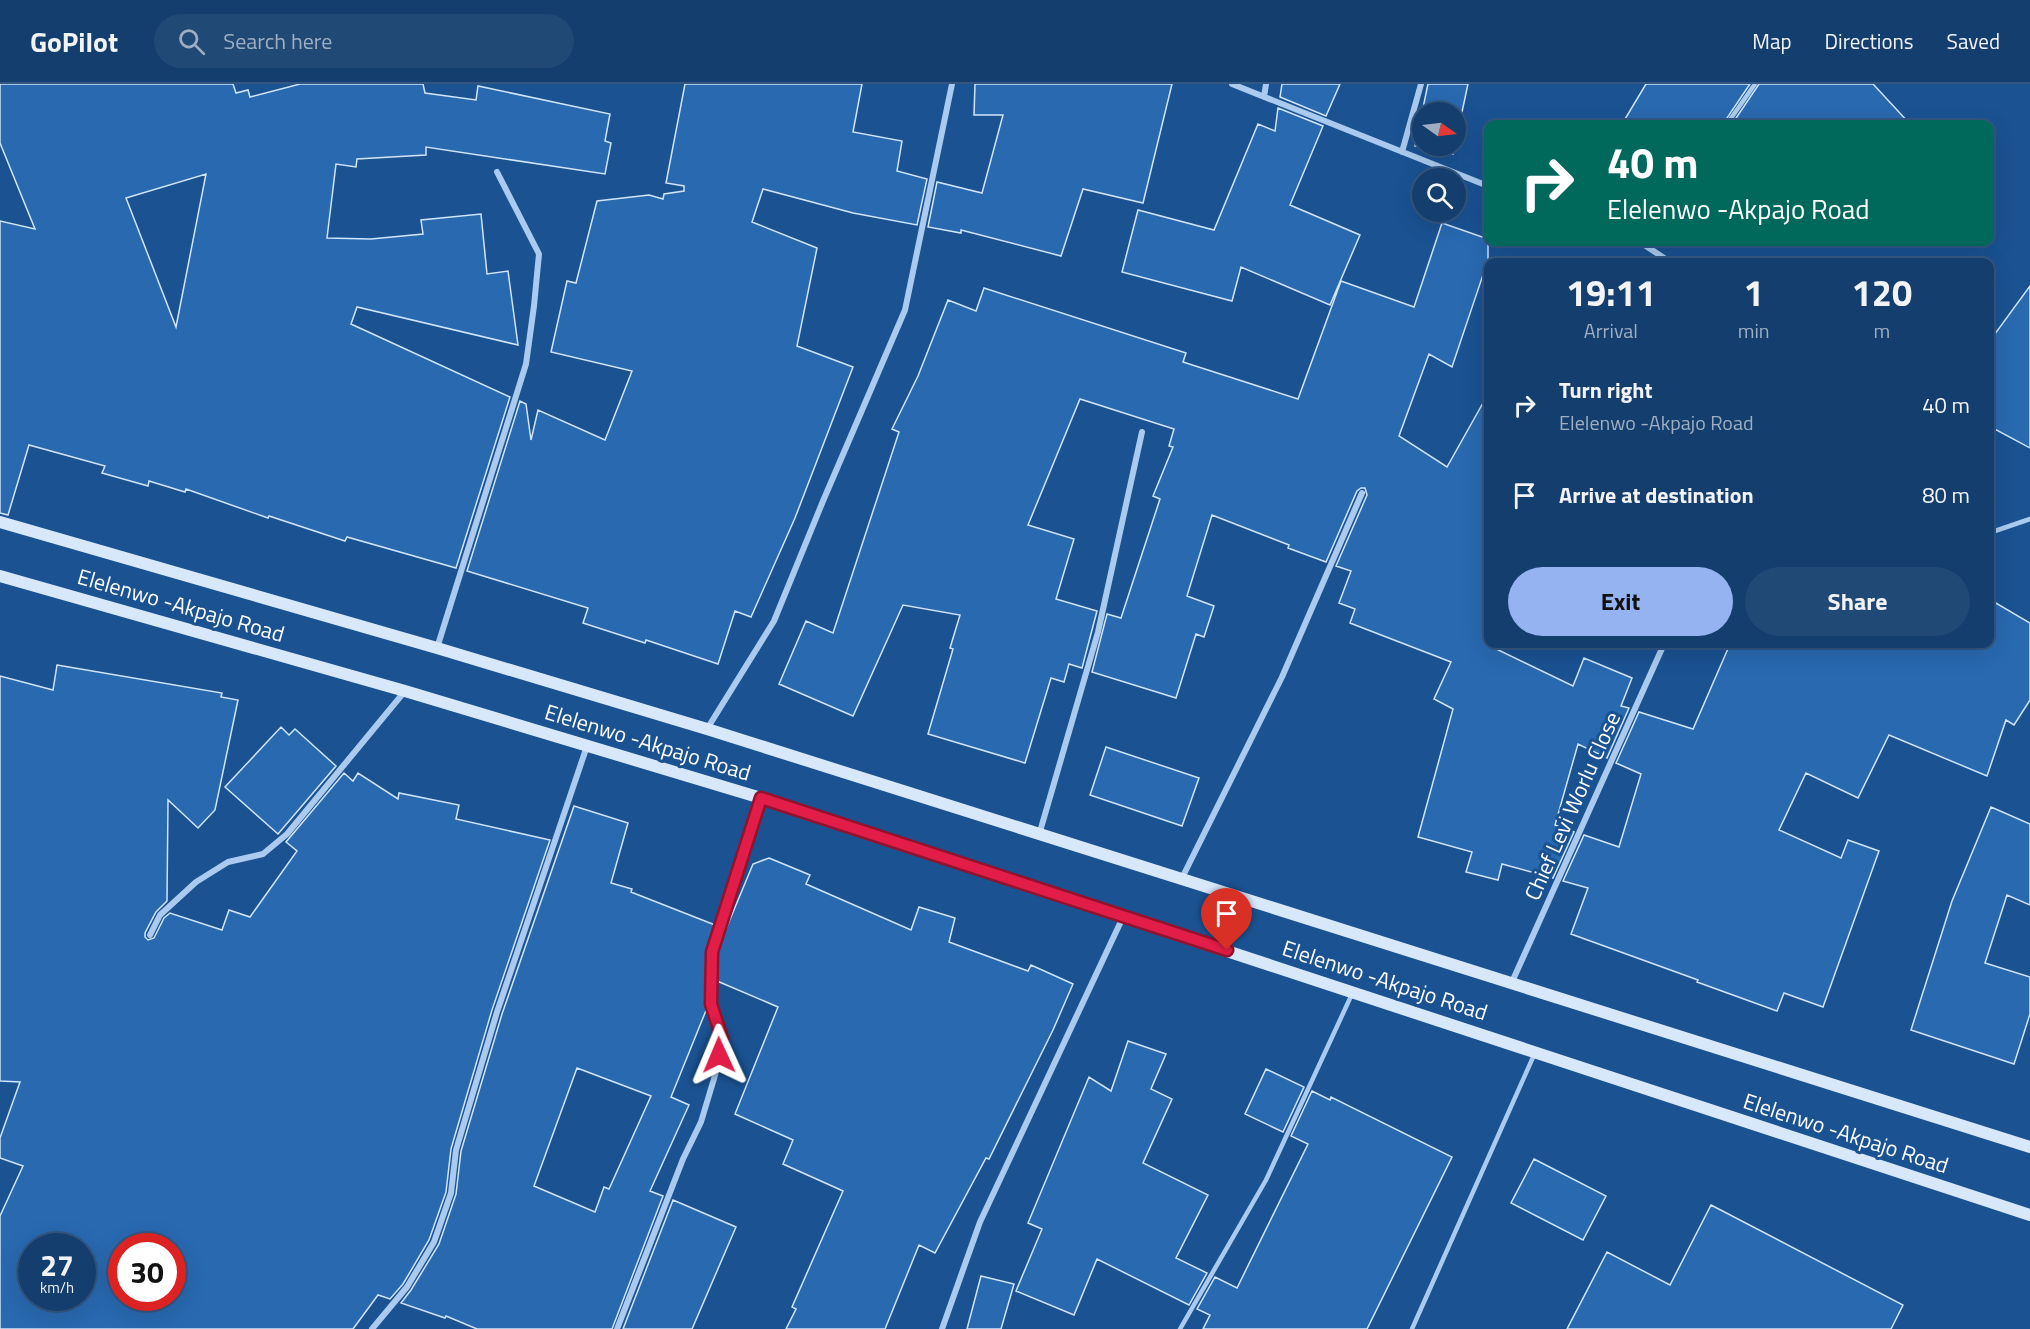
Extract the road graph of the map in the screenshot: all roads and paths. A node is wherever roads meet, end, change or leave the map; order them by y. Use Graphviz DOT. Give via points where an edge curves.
graph roads {
  1 [pos="952,84"];
  2 [pos="1232,84"];
  3 [pos="1266,84"];
  4 [pos="1421,84"];
  5 [pos="1755,84"];
  6 [pos="1264,97"];
  7 [pos="1730,120"];
  8 [pos="1402,152"];
  9 [pos="497,172"];
  10 [pos="1484,184"];
  11 [pos="1648,246"];
  12 [pos="1664,258"];
  13 [pos="1142,432"];
  14 [pos="1362,493"];
  15 [pos="2030,519"];
  16 [pos="0,522"];
  17 [pos="1994,531"];
  18 [pos="0,576"];
  19 [pos="437,648"];
  20 [pos="1662,648"];
  21 [pos="405,691"];
  22 [pos="707,729"];
  23 [pos="587,746"];
  24 [pos="761,798"];
  25 [pos="1039,835"];
  26 [pos="1182,878"];
  27 [pos="1123,916"];
  28 [pos="150,935"];
  29 [pos="1512,982"];
  30 [pos="1353,992"];
  31 [pos="1535,1052"];
  32 [pos="2030,1147"];
  33 [pos="2030,1215"];
  34 [pos="372,1329"];
  35 [pos="617,1329"];
  36 [pos="942,1329"];
  37 [pos="1180,1329"];
  38 [pos="1412,1329"];
  1 -- 22 [label="street" via="905,310 774,621"];
  2 -- 6 [label="street"];
  3 -- 6 [label="street"];
  4 -- 8 [label="street"];
  5 -- 7 [label="lane"];
  6 -- 8 [label="street"];
  8 -- 10 [label="street"];
  9 -- 19 [label="street" via="539,254 534,306 526,364"];
  11 -- 12 [label="street"];
  13 -- 25 [label="street" via="1098,632"];
  14 -- 26 [label="street" via="1282,677"];
  15 -- 17 [label="lane"];
  16 -- 19 [label="main road, Elelenwo -Akpajo Road"];
  18 -- 21 [label="main road, Elelenwo -Akpajo Road"];
  19 -- 22 [label="main road, Elelenwo -Akpajo Road"];
  20 -- 29 [label="street, Chief Levi Worlu Close"];
  21 -- 23 [label="main road, Elelenwo -Akpajo Road"];
  21 -- 28 [label="street" via="287,834 263,854 228,861 196,882 160,915"];
  22 -- 25 [label="main road, Elelenwo -Akpajo Road"];
  23 -- 24 [label="main road, Elelenwo -Akpajo Road"];
  23 -- 34 [label="street" via="497,1012 456,1150 451,1193 434,1242 407,1287"];
  24 -- 27 [label="main road, Elelenwo -Akpajo Road"];
  24 -- 35 [label="street" via="712,952 711,1004 722,1038 716,1072 701,1122"];
  25 -- 26 [label="main road, Elelenwo -Akpajo Road"];
  26 -- 29 [label="main road, Elelenwo -Akpajo Road"];
  27 -- 30 [label="main road, Elelenwo -Akpajo Road"];
  27 -- 36 [label="street" via="980,1222"];
  29 -- 32 [label="main road, Elelenwo -Akpajo Road"];
  30 -- 31 [label="main road, Elelenwo -Akpajo Road"];
  30 -- 37 [label="lane" via="1266,1180"];
  31 -- 33 [label="main road, Elelenwo -Akpajo Road"];
  31 -- 38 [label="lane"];
}
